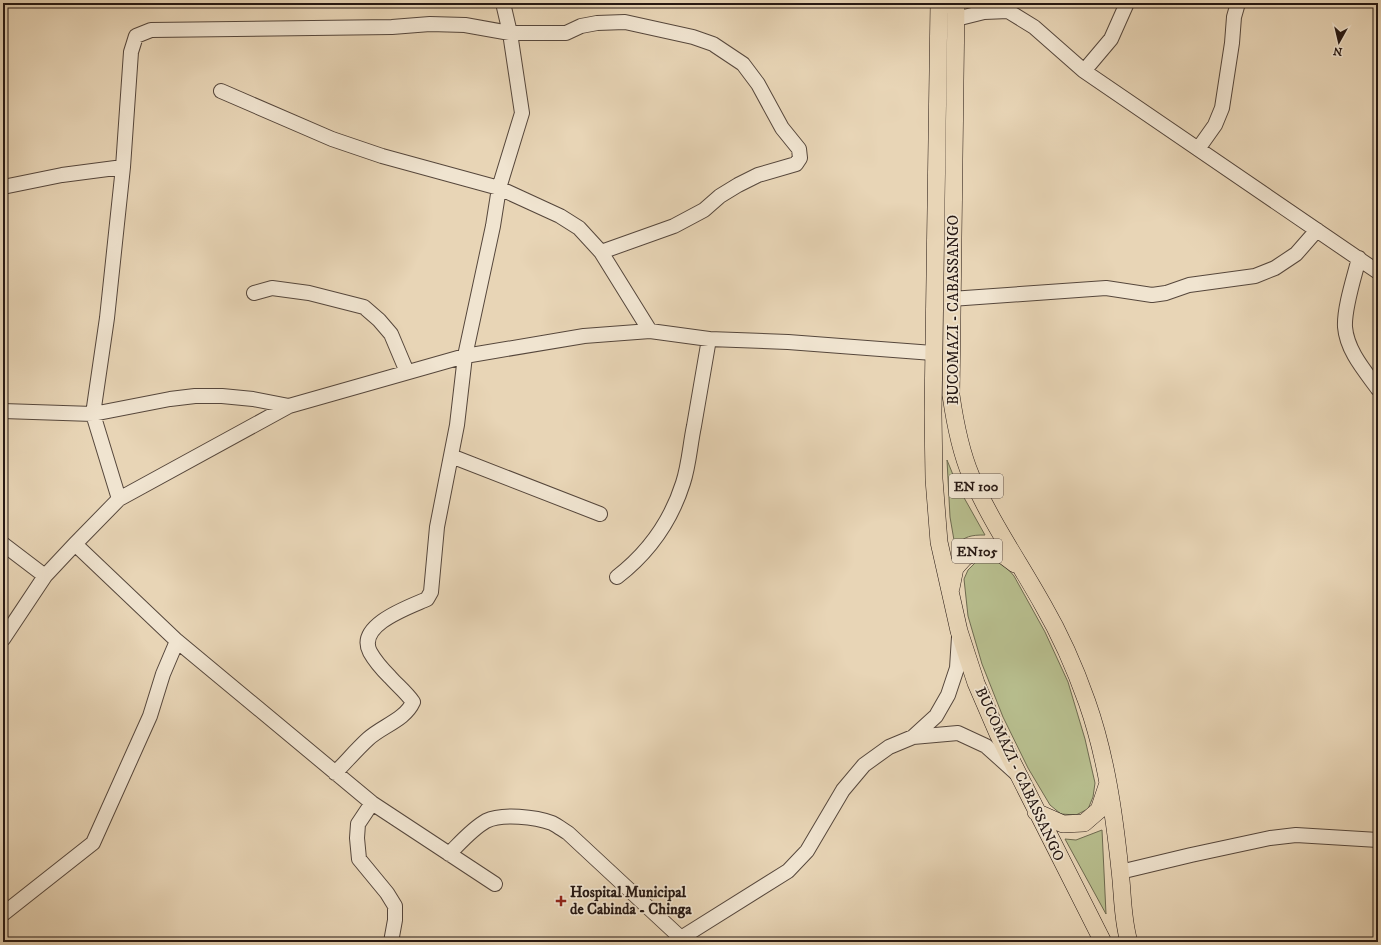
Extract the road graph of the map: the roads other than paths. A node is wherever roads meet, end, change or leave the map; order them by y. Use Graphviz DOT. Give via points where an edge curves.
graph roads {
  1 [pos="504,3"];
  2 [pos="939,3"];
  3 [pos="1127,3"];
  4 [pos="1238,3"];
  5 [pos="956,11"];
  6 [pos="510,33"];
  7 [pos="1084,71"];
  8 [pos="221,91"];
  9 [pos="1198,149"];
  10 [pos="123,167"];
  11 [pos="3,187"];
  12 [pos="499,188"];
  13 [pos="1317,230"];
  14 [pos="601,252"];
  15 [pos="1359,258"];
  16 [pos="1378,272"];
  17 [pos="254,293"];
  18 [pos="951,299"];
  19 [pos="650,331"];
  20 [pos="709,339"];
  21 [pos="933,352"];
  22 [pos="465,356"];
  23 [pos="407,372"];
  24 [pos="1378,389"];
  25 [pos="289,406"];
  26 [pos="3,411"];
  27 [pos="93,414"];
  28 [pos="451,456"];
  29 [pos="119,500"];
  30 [pos="600,514"];
  31 [pos="3,544"];
  32 [pos="75,544"];
  33 [pos="1023,571"];
  34 [pos="45,576"];
  35 [pos="618,577"];
  36 [pos="950,593"];
  37 [pos="959,631"];
  38 [pos="3,639"];
  39 [pos="177,641"];
  40 [pos="913,737"];
  41 [pos="335,773"];
  42 [pos="1019,776"];
  43 [pos="1108,783"];
  44 [pos="372,804"];
  45 [pos="1036,812"];
  46 [pos="1378,840"];
  47 [pos="449,854"];
  48 [pos="1120,872"];
  49 [pos="495,884"];
  50 [pos="4,910"];
  51 [pos="391,942"];
  52 [pos="1103,942"];
  53 [pos="1129,942"];
  1 -- 6 [label="street"];
  2 -- 21 [label="main road, BUCOMAZI - CABASSANGO / EN 100"];
  3 -- 7 [label="street" via="1111,39"];
  4 -- 9 [label="street" via="1222,108 1216,125"];
  5 -- 7 [label="street" via="1008,11 1034,27"];
  5 -- 18 [label="main road, BUCOMAZI - CABASSANGO / EN 100"];
  6 -- 10 [label="street" via="465,25 430,24 392,27 151,30 136,36 131,52"];
  6 -- 12 [label="street" via="522,113"];
  6 -- 14 [label="street" via="566,33 581,26 597,23 626,22 713,44 743,64 758,84 782,128 799,149 800,158 796,164 758,175 738,185 704,210 674,226"];
  7 -- 9 [label="street"];
  8 -- 12 [label="street" via="332,139 382,156"];
  9 -- 13 [label="street"];
  10 -- 11 [label="street" via="62,175"];
  10 -- 27 [label="street" via="107,318"];
  12 -- 14 [label="street" via="580,228"];
  12 -- 22 [label="street"];
  13 -- 15 [label="street"];
  13 -- 18 [label="street" via="1296,254 1275,268 1255,276 1189,285 1166,293 1152,295 1106,288"];
  14 -- 19 [label="street"];
  15 -- 16 [label="street"];
  15 -- 24 [label="street" via="1345,327 1349,344"];
  17 -- 23 [label="street" via="272,288 309,293 364,307 391,334"];
  18 -- 33 [label="main road, BUCOMAZI - CABASSANGO / EN 100" via="951,395 958,438 971,476 1004,541"];
  19 -- 20 [label="street"];
  19 -- 22 [label="street" via="584,336"];
  20 -- 21 [label="street"];
  20 -- 35 [label="street" via="684,482 672,512 653,542 633,565"];
  21 -- 36 [label="main road, BUCOMAZI - CABASSANGO / EN 100" via="934,479 939,542"];
  22 -- 23 [label="street"];
  22 -- 28 [label="street"];
  23 -- 25 [label="street"];
  25 -- 27 [label="street" via="253,399 195,396"];
  25 -- 29 [label="street"];
  26 -- 27 [label="street"];
  27 -- 29 [label="street"];
  28 -- 30 [label="street"];
  28 -- 41 [label="street" via="437,527 431,592 427,599 385,618 372,631 368,641 370,652 413,702 400,717 369,738"];
  29 -- 32 [label="street"];
  31 -- 34 [label="street"];
  32 -- 34 [label="street"];
  32 -- 39 [label="street"];
  33 -- 36 [label="main road, EN105" via="999,552 980,550 965,557 955,568"];
  33 -- 43 [label="main road, BUCOMAZI - CABASSANGO / EN 100" via="1069,656 1102,750"];
  34 -- 38 [label="street"];
  36 -- 37 [label="main road, BUCOMAZI - CABASSANGO / EN 100"];
  37 -- 40 [label="street" via="957,668 948,695 936,716"];
  37 -- 42 [label="main road, BUCOMAZI - CABASSANGO / EN 100" via="982,697"];
  39 -- 41 [label="street"];
  39 -- 50 [label="street" via="150,716 93,844"];
  40 -- 42 [label="street" via="958,733 986,746"];
  40 -- 47 [label="street" via="889,747 864,765 843,790 807,851 788,871 681,938 568,833 554,824 520,817 501,817 487,821 471,832"];
  41 -- 44 [label="street"];
  42 -- 45 [label="main road, BUCOMAZI - CABASSANGO / EN 100"];
  43 -- 45 [label="main road" via="1099,810 1084,823 1063,824"];
  43 -- 48 [label="main road, BUCOMAZI - CABASSANGO / EN 100"];
  44 -- 47 [label="street"];
  44 -- 51 [label="street" via="358,824 358,852 359,858 395,906"];
  45 -- 52 [label="main road, BUCOMAZI - CABASSANGO / EN 100"];
  46 -- 48 [label="street" via="1296,835 1270,838"];
  47 -- 49 [label="street"];
  48 -- 53 [label="main road, BUCOMAZI - CABASSANGO / EN 100"];
}
